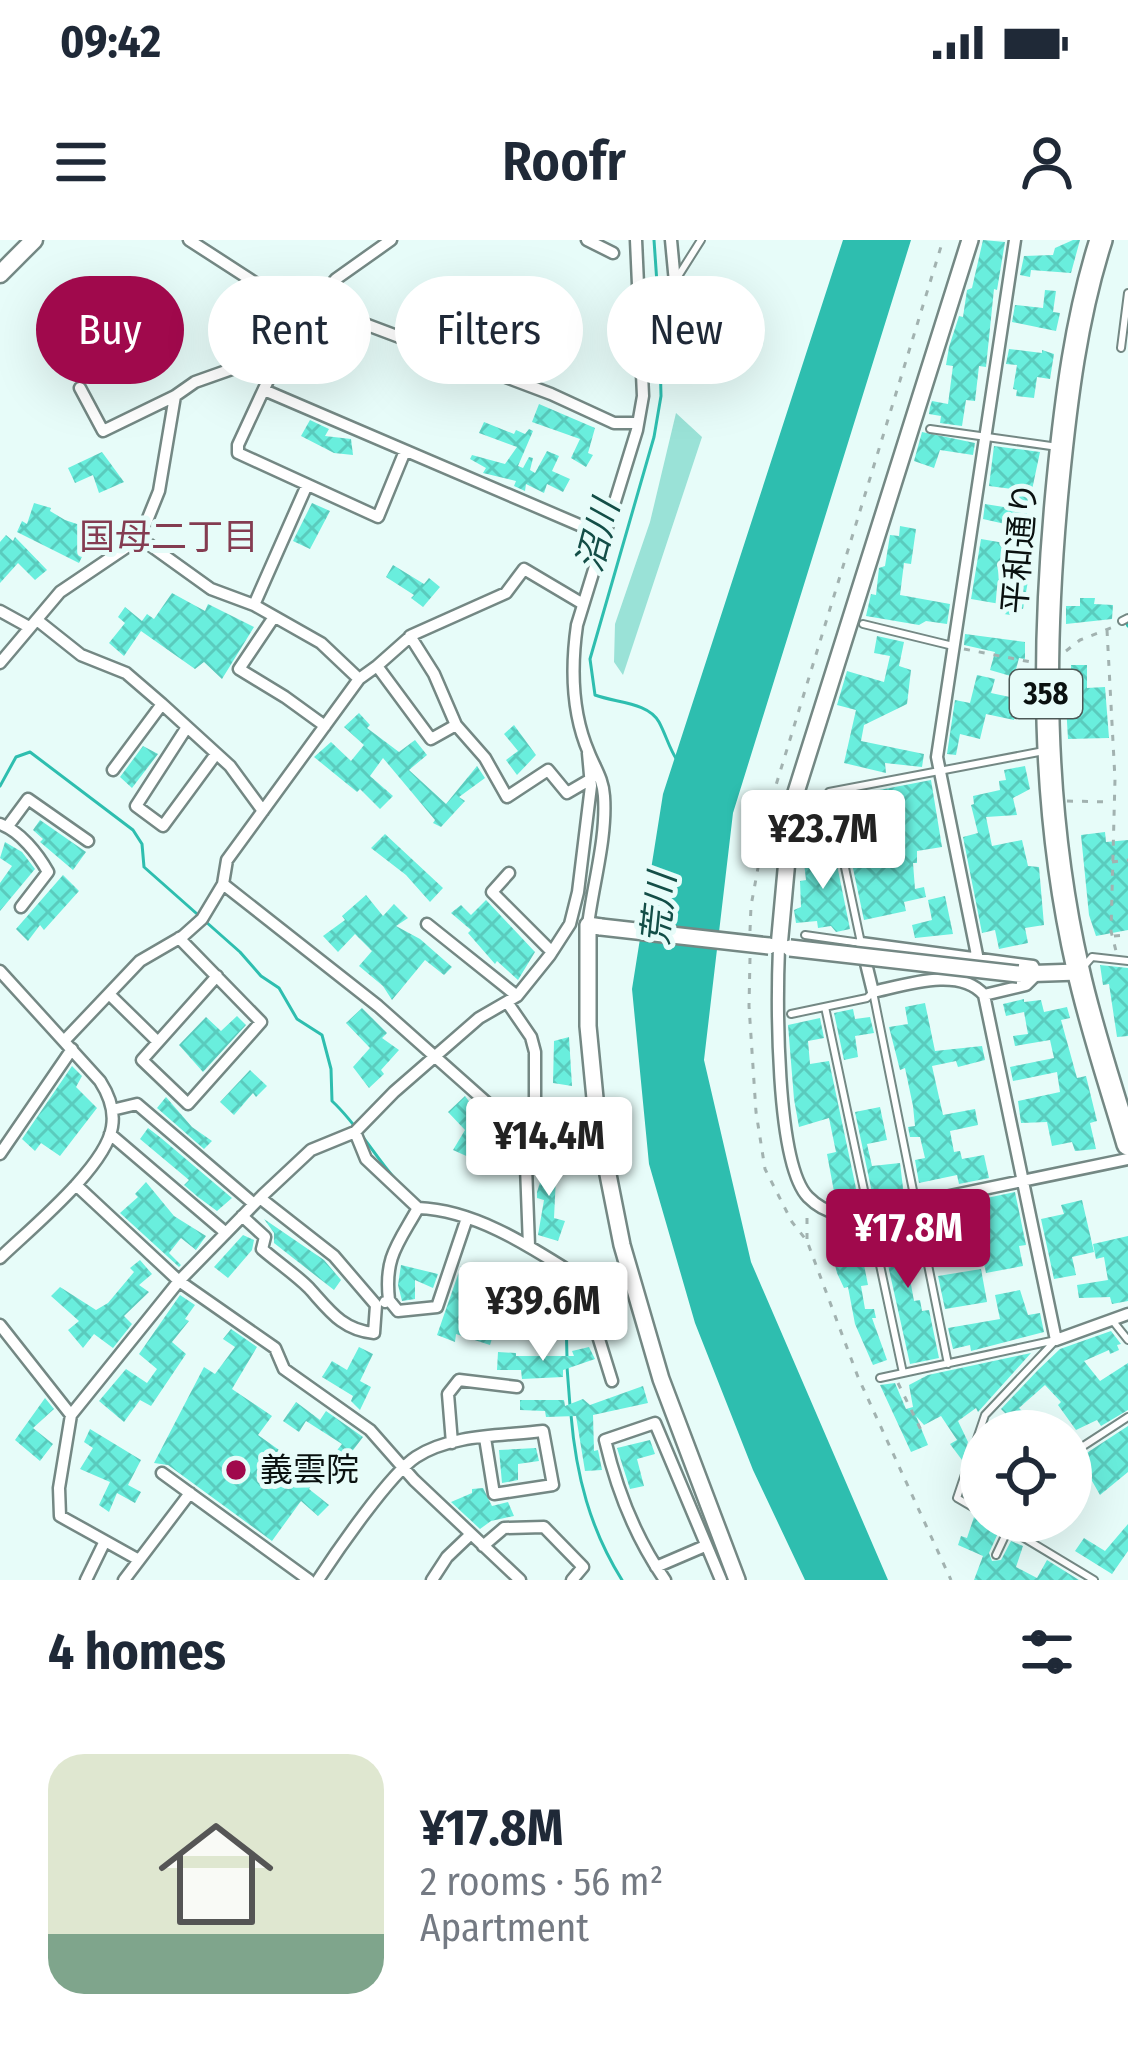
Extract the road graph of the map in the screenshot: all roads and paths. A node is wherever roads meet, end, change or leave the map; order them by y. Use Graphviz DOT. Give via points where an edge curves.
graph roads {
  1 [pos="34,240"];
  2 [pos="189,240"];
  3 [pos="391,240"];
  4 [pos="587,240"];
  5 [pos="636,240"];
  6 [pos="671,240"];
  7 [pos="701,240"];
  8 [pos="943,240"];
  9 [pos="970,240"];
  10 [pos="1015,240"];
  11 [pos="1096,242"];
  12 [pos="613,253"];
  13 [pos="0,274"];
  14 [pos="251,276"];
  15 [pos="340,276"];
  16 [pos="638,276"];
  17 [pos="674,276"];
  18 [pos="681,276"];
  19 [pos="1128,293"];
  20 [pos="1126,321"];
  21 [pos="371,331"];
  22 [pos="1121,348"];
  23 [pos="208,377"];
  24 [pos="266,384"];
  25 [pos="643,384"];
  26 [pos="80,388"];
  27 [pos="264,391"];
  28 [pos="175,396"];
  29 [pos="638,422"];
  30 [pos="930,429"];
  31 [pos="985,436"];
  32 [pos="1061,448"];
  33 [pos="405,451"];
  34 [pos="307,485"];
  35 [pos="605,536"];
  36 [pos="140,538"];
  37 [pos="584,604"];
  38 [pos="254,605"];
  39 [pos="0,611"];
  40 [pos="274,617"];
  41 [pos="1125,620"];
  42 [pos="33,624"];
  43 [pos="863,625"];
  44 [pos="1107,630"];
  45 [pos="410,636"];
  46 [pos="955,647"];
  47 [pos="0,663"];
  48 [pos="1046,665"];
  49 [pos="377,666"];
  50 [pos="359,679"];
  51 [pos="161,704"];
  52 [pos="456,724"];
  53 [pos="187,727"];
  54 [pos="325,727"];
  55 [pos="1047,751"];
  56 [pos="588,753"];
  57 [pos="216,754"];
  58 [pos="113,770"];
  59 [pos="937,770"];
  60 [pos="591,779"];
  61 [pos="1052,801"];
  62 [pos="1113,802"];
  63 [pos="263,811"];
  64 [pos="4,825"];
  65 [pos="88,841"];
  66 [pos="1128,860"];
  67 [pos="1111,862"];
  68 [pos="509,873"];
  69 [pos="224,884"];
  70 [pos="21,907"];
  71 [pos="427,924"];
  72 [pos="594,926"];
  73 [pos="1128,934"];
  74 [pos="805,935"];
  75 [pos="1112,936"];
  76 [pos="179,938"];
  77 [pos="861,943"];
  78 [pos="779,947"];
  79 [pos="552,952"];
  80 [pos="978,960"];
  81 [pos="1123,960"];
  82 [pos="0,971"];
  83 [pos="1078,972"];
  84 [pos="1037,974"];
  85 [pos="217,976"];
  86 [pos="873,992"];
  87 [pos="109,994"];
  88 [pos="984,995"];
  89 [pos="512,999"];
  90 [pos="825,1006"];
  91 [pos="790,1014"];
  92 [pos="158,1042"];
  93 [pos="68,1045"];
  94 [pos="433,1057"];
  95 [pos="112,1111"];
  96 [pos="358,1128"];
  97 [pos="110,1134"];
  98 [pos="531,1142"];
  99 [pos="1128,1144"];
  100 [pos="0,1154"];
  101 [pos="1128,1159"];
  102 [pos="1022,1180"];
  103 [pos="76,1185"];
  104 [pos="808,1197"];
  105 [pos="257,1201"];
  106 [pos="914,1204"];
  107 [pos="418,1208"];
  108 [pos="868,1213"];
  109 [pos="242,1216"];
  110 [pos="466,1218"];
  111 [pos="226,1233"];
  112 [pos="807,1241"];
  113 [pos="529,1242"];
  114 [pos="0,1258"];
  115 [pos="179,1281"];
  116 [pos="382,1303"];
  117 [pos="1128,1314"];
  118 [pos="1112,1320"];
  119 [pos="0,1325"];
  120 [pos="1056,1340"];
  121 [pos="1128,1340"];
  122 [pos="948,1364"];
  123 [pos="898,1374"];
  124 [pos="880,1378"];
  125 [pos="611,1382"];
  126 [pos="517,1387"];
  127 [pos="993,1410"];
  128 [pos="71,1415"];
  129 [pos="1128,1417"];
  130 [pos="921,1430"];
  131 [pos="485,1438"];
  132 [pos="1092,1440"];
  133 [pos="452,1443"];
  134 [pos="403,1468"];
  135 [pos="162,1473"];
  136 [pos="190,1493"];
  137 [pos="470,1535"];
  138 [pos="105,1541"];
  139 [pos="1002,1542"];
  140 [pos="1037,1542"];
  141 [pos="483,1546"];
  142 [pos="705,1546"];
  143 [pos="996,1555"];
  144 [pos="139,1560"];
  145 [pos="656,1567"];
  146 [pos="86,1580"];
  147 [pos="124,1580"];
  148 [pos="313,1580"];
  149 [pos="433,1580"];
  150 [pos="520,1580"];
  151 [pos="572,1580"];
  152 [pos="665,1580"];
  153 [pos="721,1580"];
  154 [pos="737,1580"];
  155 [pos="951,1580"];
  156 [pos="1094,1580"];
  1 -- 13 [label="main road"];
  2 -- 14 [label="street"];
  3 -- 15 [label="street"];
  4 -- 12 [label="street"];
  5 -- 16 [label="street"];
  6 -- 17 [label="street"];
  7 -- 18 [label="lane"];
  8 -- 112 [label="path" via="769,808 751,906 748,1006 765,1169"];
  9 -- 78 [label="street" via="792,805"];
  10 -- 31 [label="street"];
  11 -- 32 [label="highway, 平和通り / 358"];
  19 -- 20 [label="lane"];
  20 -- 22 [label="lane"];
  21 -- 29 [label="street" via="614,423"];
  23 -- 28 [label="street"];
  24 -- 27 [label="street"];
  25 -- 29 [label="street"];
  26 -- 28 [label="street" via="103,431"];
  27 -- 33 [label="street"];
  27 -- 34 [label="street" via="238,453"];
  28 -- 36 [label="street" via="159,491"];
  29 -- 35 [label="street"];
  30 -- 31 [label="lane"];
  31 -- 32 [label="lane"];
  31 -- 46 [label="street"];
  32 -- 48 [label="highway, 平和通り / 358"];
  33 -- 34 [label="street" via="378,517"];
  33 -- 35 [label="street"];
  34 -- 38 [label="street"];
  35 -- 37 [label="street"];
  36 -- 38 [label="street" via="211,589"];
  36 -- 42 [label="street" via="60,592"];
  37 -- 45 [label="street" via="524,568 489,604"];
  37 -- 56 [label="street" via="572,658"];
  38 -- 40 [label="street"];
  39 -- 42 [label="street"];
  40 -- 50 [label="street" via="321,643"];
  40 -- 54 [label="street" via="238,669"];
  41 -- 44 [label="path"];
  42 -- 47 [label="street"];
  42 -- 51 [label="street" via="127,673"];
  43 -- 46 [label="lane"];
  44 -- 48 [label="path"];
  44 -- 62 [label="path"];
  45 -- 49 [label="street"];
  45 -- 52 [label="street"];
  46 -- 48 [label="path"];
  46 -- 59 [label="street"];
  48 -- 55 [label="highway, 平和通り / 358"];
  49 -- 50 [label="street"];
  49 -- 52 [label="street" via="431,739"];
  50 -- 54 [label="street"];
  51 -- 53 [label="street"];
  51 -- 58 [label="street"];
  52 -- 60 [label="street" via="507,797 548,770 567,794"];
  53 -- 57 [label="street"];
  53 -- 57 [label="street" via="136,806 163,826"];
  54 -- 63 [label="street"];
  55 -- 59 [label="lane"];
  55 -- 61 [label="highway, 平和通り / 358"];
  56 -- 60 [label="street"];
  56 -- 72 [label="street" via="604,794"];
  57 -- 63 [label="street"];
  59 -- 77 [label="lane" via="829,791"];
  59 -- 80 [label="street"];
  60 -- 79 [label="street" via="578,892"];
  61 -- 62 [label="path"];
  61 -- 83 [label="highway, 平和通り / 358"];
  62 -- 67 [label="path"];
  63 -- 69 [label="street" via="227,860"];
  64 -- 65 [label="street" via="28,799"];
  64 -- 70 [label="street" via="48,872"];
  66 -- 67 [label="path"];
  67 -- 75 [label="path"];
  68 -- 79 [label="street" via="492,892"];
  69 -- 76 [label="street"];
  69 -- 94 [label="street"];
  71 -- 89 [label="street"];
  72 -- 78 [label="street, bridge"];
  72 -- 154 [label="street" via="588,1026 622,1245 661,1379"];
  73 -- 75 [label="path"];
  74 -- 77 [label="lane"];
  75 -- 81 [label="path"];
  76 -- 85 [label="street"];
  76 -- 87 [label="street" via="140,961"];
  77 -- 80 [label="street"];
  77 -- 86 [label="street"];
  78 -- 84 [label="street, bridge"];
  78 -- 104 [label="street" via="784,1107 795,1173"];
  79 -- 89 [label="street"];
  80 -- 84 [label="street" via="1033,966"];
  81 -- 83 [label="lane" via="1092,957"];
  82 -- 93 [label="street"];
  83 -- 84 [label="street"];
  83 -- 99 [label="highway, 平和通り / 358"];
  84 -- 88 [label="street" via="1026,985"];
  85 -- 92 [label="street"];
  85 -- 92 [label="street" via="261,1022 188,1104 142,1060"];
  86 -- 88 [label="street" via="932,979 970,984"];
  86 -- 90 [label="lane"];
  86 -- 106 [label="lane"];
  87 -- 92 [label="street"];
  87 -- 93 [label="street"];
  88 -- 102 [label="street"];
  89 -- 94 [label="street"];
  89 -- 98 [label="street" via="535,1052"];
  90 -- 91 [label="lane"];
  90 -- 108 [label="lane"];
  93 -- 95 [label="street" via="100,1081"];
  93 -- 100 [label="street"];
  94 -- 96 [label="street"];
  94 -- 98 [label="street"];
  95 -- 97 [label="street"];
  95 -- 105 [label="street" via="137,1104"];
  96 -- 105 [label="street" via="310,1150"];
  96 -- 107 [label="street" via="366,1159"];
  97 -- 103 [label="street"];
  97 -- 111 [label="street"];
  98 -- 113 [label="street"];
  101 -- 102 [label="street"];
  102 -- 106 [label="street"];
  102 -- 120 [label="street"];
  103 -- 114 [label="street"];
  103 -- 115 [label="street"];
  104 -- 108 [label="street" via="836,1215"];
  104 -- 112 [label="path"];
  105 -- 109 [label="street"];
  105 -- 116 [label="street" via="334,1256"];
  106 -- 108 [label="street"];
  106 -- 122 [label="lane"];
  107 -- 110 [label="street"];
  107 -- 116 [label="street" via="389,1261"];
  108 -- 123 [label="lane"];
  109 -- 111 [label="street"];
  109 -- 116 [label="street" via="265,1237 262,1249 350,1328 374,1333"];
  110 -- 113 [label="street"];
  110 -- 116 [label="street" via="436,1307 398,1311"];
  111 -- 115 [label="street"];
  112 -- 155 [label="path"];
  113 -- 125 [label="street" via="580,1277"];
  115 -- 128 [label="street"];
  115 -- 134 [label="street" via="274,1348 284,1369 370,1430"];
  117 -- 118 [label="street"];
  118 -- 120 [label="street"];
  118 -- 121 [label="lane"];
  119 -- 128 [label="street"];
  120 -- 122 [label="lane"];
  120 -- 127 [label="lane"];
  122 -- 123 [label="lane"];
  123 -- 124 [label="lane"];
  123 -- 130 [label="path"];
  126 -- 133 [label="street" via="459,1380 448,1394"];
  128 -- 138 [label="street" via="60,1516"];
  129 -- 132 [label="lane"];
  131 -- 131 [label="street" via="494,1494 553,1486 543,1431"];
  131 -- 133 [label="street"];
  133 -- 134 [label="street"];
  134 -- 137 [label="street"];
  134 -- 148 [label="street"];
  135 -- 136 [label="street"];
  136 -- 144 [label="street"];
  136 -- 148 [label="street"];
  137 -- 141 [label="street"];
  137 -- 149 [label="street"];
  138 -- 144 [label="street"];
  138 -- 146 [label="street"];
  139 -- 143 [label="lane"];
  140 -- 156 [label="lane"];
  141 -- 150 [label="street"];
  141 -- 151 [label="street" via="504,1528 544,1527 583,1567"];
  142 -- 145 [label="street"];
  142 -- 145 [label="street" via="656,1424 605,1440 615,1485"];
  142 -- 153 [label="street"];
  144 -- 147 [label="street"];
  145 -- 152 [label="street"];
}
